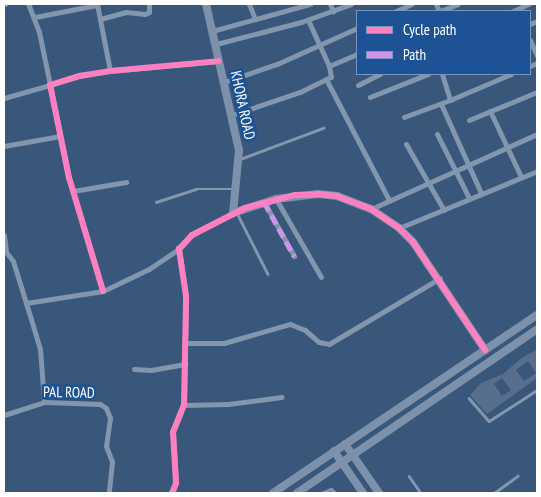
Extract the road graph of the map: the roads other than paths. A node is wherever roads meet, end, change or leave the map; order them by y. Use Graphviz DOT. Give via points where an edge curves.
graph roads {
  1 [pos="28,4"];
  2 [pos="97,4"];
  3 [pos="149,4"];
  4 [pos="206,4"];
  5 [pos="249,4"];
  6 [pos="310,4"];
  7 [pos="330,4"];
  8 [pos="351,4"];
  9 [pos="412,4"];
  10 [pos="458,4"];
  11 [pos="529,4"];
  12 [pos="398,10"];
  13 [pos="443,10"];
  14 [pos="517,10"];
  15 [pos="333,11"];
  16 [pos="35,17"];
  17 [pos="100,19"];
  18 [pos="255,19"];
  19 [pos="308,20"];
  20 [pos="356,28"];
  21 [pos="212,31"];
  22 [pos="531,42"];
  23 [pos="216,44"];
  24 [pos="320,44"];
  25 [pos="356,54"];
  26 [pos="537,56"];
  27 [pos="219,61"];
  28 [pos="330,66"];
  29 [pos="110,71"];
  30 [pos="378,75"];
  31 [pos="426,75"];
  32 [pos="442,75"];
  33 [pos="509,75"];
  34 [pos="327,81"];
  35 [pos="224,82"];
  36 [pos="50,85"];
  37 [pos="358,85"];
  38 [pos="537,92"];
  39 [pos="4,97"];
  40 [pos="370,98"];
  41 [pos="450,100"];
  42 [pos="441,104"];
  43 [pos="490,111"];
  44 [pos="232,114"];
  45 [pos="404,117"];
  46 [pos="469,120"];
  47 [pos="323,128"];
  48 [pos="437,134"];
  49 [pos="537,134"];
  50 [pos="60,136"];
  51 [pos="406,144"];
  52 [pos="4,146"];
  53 [pos="507,146"];
  54 [pos="239,159"];
  55 [pos="468,163"];
  56 [pos="456,168"];
  57 [pos="537,172"];
  58 [pos="521,178"];
  59 [pos="126,182"];
  60 [pos="426,182"];
  61 [pos="236,190"];
  62 [pos="73,191"];
  63 [pos="481,193"];
  64 [pos="469,198"];
  65 [pos="276,200"];
  66 [pos="389,200"];
  67 [pos="156,202"];
  68 [pos="264,202"];
  69 [pos="371,209"];
  70 [pos="444,210"];
  71 [pos="235,212"];
  72 [pos="399,228"];
  73 [pos="4,235"];
  74 [pos="179,249"];
  75 [pos="294,256"];
  76 [pos="268,274"];
  77 [pos="321,277"];
  78 [pos="440,278"];
  79 [pos="103,291"];
  80 [pos="26,303"];
  81 [pos="537,315"];
  82 [pos="537,329"];
  83 [pos="186,342"];
  84 [pos="485,350"];
  85 [pos="185,364"];
  86 [pos="134,369"];
  87 [pos="537,390"];
  88 [pos="282,398"];
  89 [pos="469,398"];
  90 [pos="44,402"];
  91 [pos="184,405"];
  92 [pos="4,415"];
  93 [pos="345,444"];
  94 [pos="334,451"];
  95 [pos="353,455"];
  96 [pos="342,462"];
  97 [pos="409,476"];
  98 [pos="517,476"];
  99 [pos="109,493"];
  100 [pos="172,493"];
  101 [pos="273,493"];
  102 [pos="296,493"];
  103 [pos="322,493"];
  104 [pos="336,493"];
  105 [pos="363,493"];
  106 [pos="379,493"];
  107 [pos="421,493"];
  108 [pos="494,493"];
  1 -- 16 [label="street"];
  2 -- 16 [label="street"];
  2 -- 17 [label="street"];
  3 -- 17 [label="street" via="149,12 145,14 126,12"];
  4 -- 21 [label="street, KHORA ROAD"];
  5 -- 18 [label="street"];
  6 -- 18 [label="street"];
  7 -- 15 [label="street"];
  8 -- 15 [label="street"];
  9 -- 12 [label="street"];
  10 -- 13 [label="street"];
  11 -- 14 [label="street"];
  15 -- 19 [label="street"];
  16 -- 36 [label="street"];
  17 -- 29 [label="street"];
  18 -- 21 [label="street"];
  19 -- 23 [label="street"];
  19 -- 24 [label="street"];
  20 -- 24 [label="street"];
  21 -- 23 [label="street, KHORA ROAD"];
  22 -- 26 [label="street"];
  23 -- 27 [label="street, KHORA ROAD"];
  24 -- 28 [label="street"];
  24 -- 35 [label="street" via="277,64"];
  25 -- 28 [label="street"];
  27 -- 29 [label="street"];
  27 -- 35 [label="street, KHORA ROAD"];
  28 -- 34 [label="street" via="331,77"];
  29 -- 36 [label="street"];
  30 -- 37 [label="street"];
  31 -- 40 [label="street"];
  32 -- 41 [label="street"];
  33 -- 41 [label="street"];
  34 -- 44 [label="street"];
  34 -- 66 [label="street"];
  35 -- 44 [label="street, KHORA ROAD"];
  36 -- 39 [label="street"];
  36 -- 50 [label="street"];
  38 -- 43 [label="street"];
  41 -- 42 [label="street"];
  42 -- 45 [label="street"];
  42 -- 55 [label="street"];
  43 -- 46 [label="street"];
  43 -- 53 [label="street"];
  44 -- 54 [label="street, KHORA ROAD"];
  47 -- 54 [label="lane"];
  48 -- 56 [label="street"];
  49 -- 53 [label="street"];
  50 -- 52 [label="street"];
  50 -- 62 [label="street"];
  51 -- 60 [label="street"];
  53 -- 55 [label="street"];
  53 -- 58 [label="street"];
  54 -- 61 [label="street, KHORA ROAD"];
  55 -- 56 [label="street"];
  55 -- 63 [label="street"];
  56 -- 60 [label="street"];
  56 -- 64 [label="street"];
  57 -- 58 [label="street"];
  58 -- 63 [label="street"];
  59 -- 62 [label="street"];
  60 -- 66 [label="street"];
  60 -- 70 [label="street"];
  61 -- 67 [label="lane" via="196,189"];
  61 -- 71 [label="street, KHORA ROAD"];
  62 -- 79 [label="street"];
  63 -- 64 [label="street"];
  64 -- 70 [label="street"];
  65 -- 68 [label="street"];
  65 -- 69 [label="street" via="318,194 338,196"];
  65 -- 77 [label="street"];
  66 -- 69 [label="street"];
  68 -- 71 [label="street"];
  68 -- 75 [label="street"];
  69 -- 72 [label="street"];
  70 -- 72 [label="street"];
  71 -- 74 [label="street" via="192,235"];
  71 -- 76 [label="lane"];
  72 -- 78 [label="street"];
  73 -- 80 [label="street" via="6,252 13,261"];
  74 -- 79 [label="street" via="149,269"];
  74 -- 83 [label="street" via="186,296"];
  78 -- 83 [label="street" via="329,344 319,342 305,330 290,324 224,343"];
  78 -- 84 [label="street"];
  79 -- 80 [label="street"];
  80 -- 90 [label="street" via="40,349"];
  81 -- 84 [label="street"];
  82 -- 95 [label="street"];
  83 -- 85 [label="street"];
  84 -- 93 [label="street"];
  85 -- 86 [label="street" via="151,370"];
  85 -- 91 [label="street"];
  87 -- 89 [label="lane" via="489,421"];
  88 -- 91 [label="street"];
  90 -- 92 [label="street, PAL ROAD"];
  90 -- 99 [label="street, PAL ROAD" via="100,404 106,408 110,418 106,446 112,462"];
  91 -- 100 [label="street" via="173,432 176,482"];
  93 -- 94 [label="street"];
  93 -- 95 [label="street"];
  94 -- 96 [label="street"];
  94 -- 101 [label="street"];
  95 -- 96 [label="street"];
  95 -- 106 [label="street"];
  96 -- 102 [label="street"];
  96 -- 105 [label="street"];
  97 -- 107 [label="lane"];
  98 -- 108 [label="lane"];
  103 -- 104 [label="lane" via="331,489"];
}
